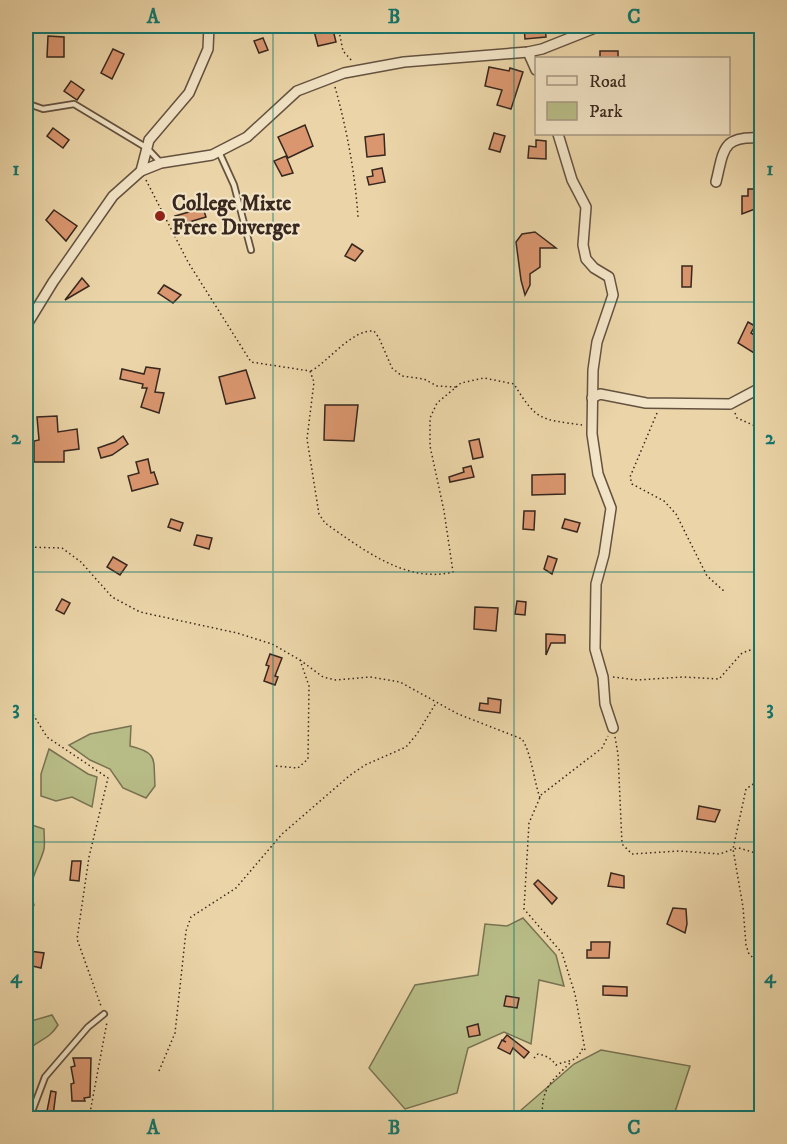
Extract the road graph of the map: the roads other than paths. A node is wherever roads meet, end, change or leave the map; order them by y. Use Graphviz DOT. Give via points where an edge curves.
graph roads {
  1 [pos="209,26"];
  2 [pos="600,26"];
  3 [pos="528,52"];
  4 [pos="535,66"];
  5 [pos="26,103"];
  6 [pos="558,135"];
  7 [pos="762,138"];
  8 [pos="147,148"];
  9 [pos="219,152"];
  10 [pos="161,163"];
  11 [pos="141,171"];
  12 [pos="716,182"];
  13 [pos="251,250"];
  14 [pos="26,326"];
  15 [pos="762,387"];
  16 [pos="592,398"];
  17 [pos="613,728"];
  18 [pos="104,1014"];
  19 [pos="32,1114"];
  1 -- 8 [label="street" via="208,49 189,93 149,140"];
  2 -- 3 [label="street"];
  3 -- 4 [label="street"];
  3 -- 9 [label="street" via="404,62 344,73 297,91 247,137"];
  5 -- 8 [label="lane" via="43,109 74,104"];
  6 -- 16 [label="street" via="572,180 586,207 586,260 609,277 613,295 597,342"];
  7 -- 12 [label="street" via="739,138 728,145 721,153"];
  8 -- 10 [label="lane"];
  8 -- 11 [label="street"];
  9 -- 10 [label="street"];
  9 -- 13 [label="lane" via="234,185"];
  10 -- 11 [label="street"];
  11 -- 14 [label="street" via="113,196"];
  15 -- 16 [label="street" via="730,404 646,403 600,394"];
  16 -- 17 [label="street" via="598,474 611,508 596,584 595,649"];
  18 -- 19 [label="lane" via="45,1077"];
}
